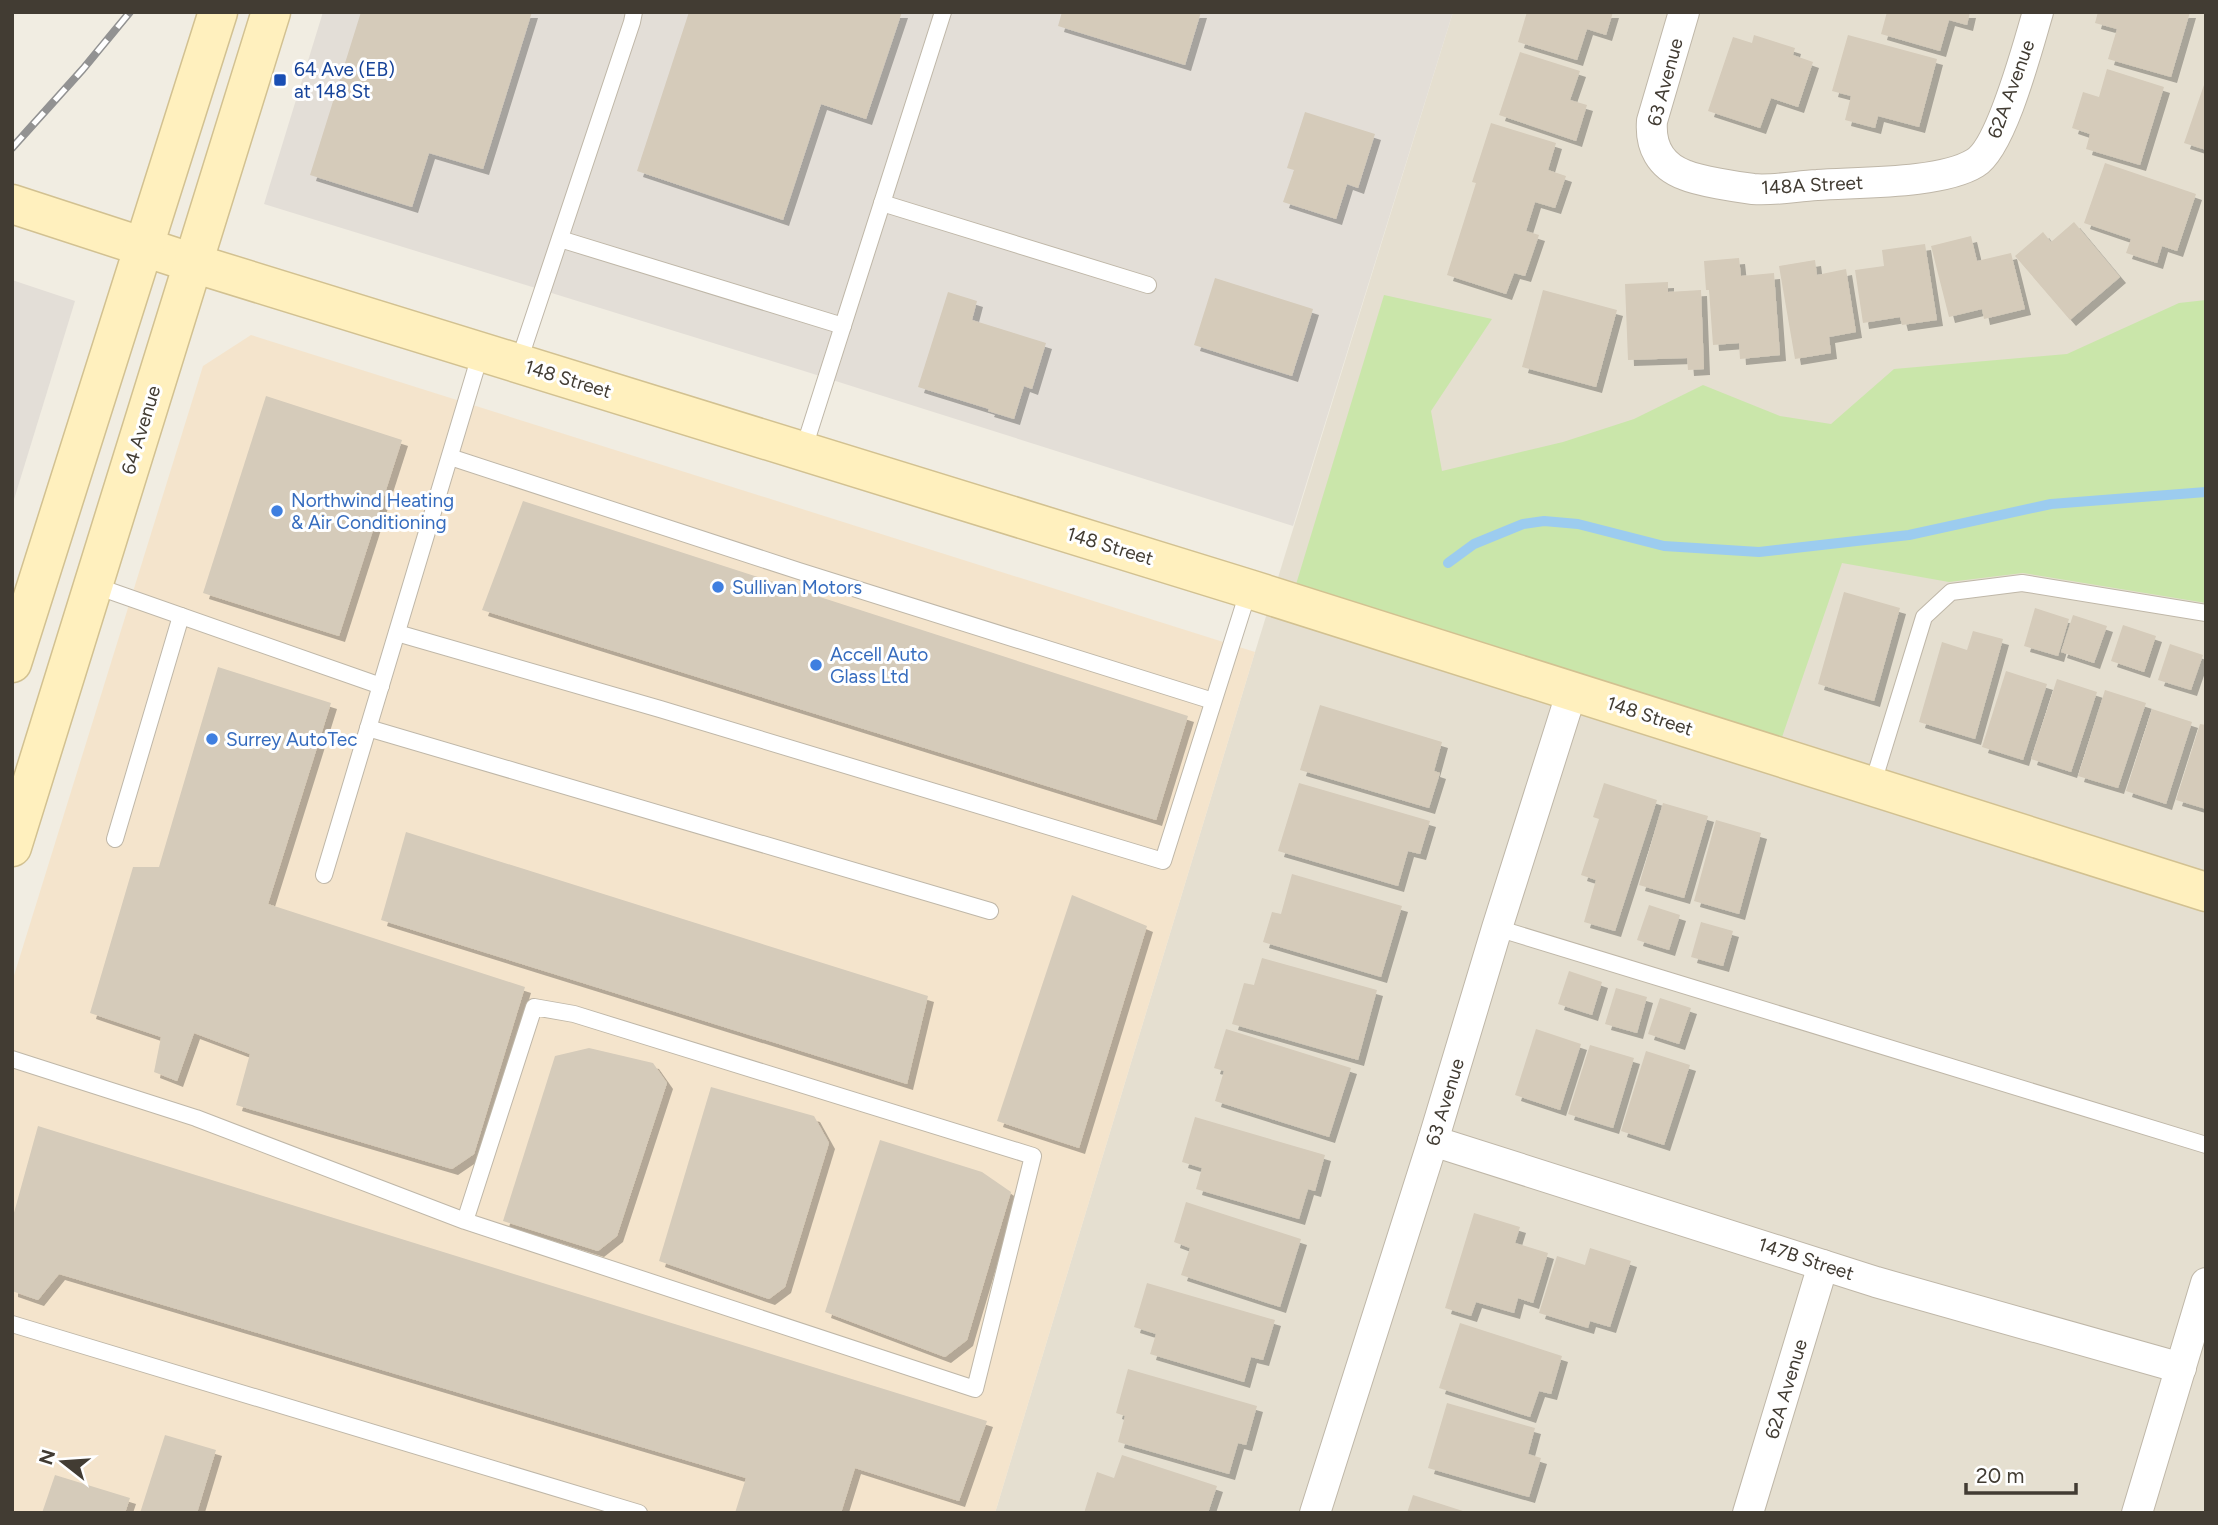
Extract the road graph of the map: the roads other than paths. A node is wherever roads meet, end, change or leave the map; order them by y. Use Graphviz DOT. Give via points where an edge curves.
graph roads {
  1 [pos="218,12"];
  2 [pos="271,12"];
  3 [pos="634,12"];
  4 [pos="943,12"];
  5 [pos="1684,12"];
  6 [pos="2039,12"];
  7 [pos="1655,151"];
  8 [pos="1976,163"];
  9 [pos="882,203"];
  10 [pos="12,204"];
  11 [pos="560,239"];
  12 [pos="142,247"];
  13 [pos="193,263"];
  14 [pos="1148,285"];
  15 [pos="843,326"];
  16 [pos="481,352"];
  17 [pos="518,364"];
  18 [pos="803,451"];
  19 [pos="450,457"];
  20 [pos="93,585"];
  21 [pos="1249,589"];
  22 [pos="2206,614"];
  23 [pos="181,616"];
  24 [pos="397,633"];
  25 [pos="12,663"];
  26 [pos="381,686"];
  27 [pos="1572,691"];
  28 [pos="1213,701"];
  29 [pos="368,728"];
  30 [pos="1872,786"];
  31 [pos="115,839"];
  32 [pos="12,847"];
  33 [pos="324,875"];
  34 [pos="2206,892"];
  35 [pos="990,911"];
  36 [pos="1497,928"];
  37 [pos="12,1059"];
  38 [pos="1433,1141"];
  39 [pos="2206,1145"];
  40 [pos="465,1221"];
  41 [pos="1823,1265"];
  42 [pos="2206,1283"];
  43 [pos="12,1324"];
  44 [pos="2181,1368"];
  45 [pos="639,1513"];
  46 [pos="1315,1513"];
  47 [pos="1748,1513"];
  48 [pos="2137,1513"];
  1 -- 12 [label="main road"];
  2 -- 13 [label="main road, 64 Avenue"];
  3 -- 11 [label="lane"];
  4 -- 9 [label="lane"];
  5 -- 7 [label="street, 63 Avenue" via="1651,121"];
  6 -- 8 [label="street, 62A Avenue" via="1994,141"];
  7 -- 8 [label="street, 148A Street" via="1685,175 1755,189 1918,178 1948,174"];
  9 -- 14 [label="lane"];
  9 -- 15 [label="lane"];
  10 -- 12 [label="main road, 148 Street"];
  11 -- 15 [label="lane"];
  11 -- 17 [label="lane"];
  12 -- 13 [label="main road, 148 Street"];
  12 -- 25 [label="main road" via="30,585"];
  13 -- 16 [label="main road, 148 Street"];
  13 -- 20 [label="main road, 64 Avenue"];
  15 -- 18 [label="lane"];
  16 -- 17 [label="main road, 148 Street"];
  16 -- 19 [label="lane"];
  17 -- 18 [label="main road, 148 Street"];
  18 -- 21 [label="main road, 148 Street"];
  19 -- 24 [label="lane"];
  19 -- 28 [label="lane"];
  20 -- 23 [label="lane"];
  20 -- 32 [label="main road, 64 Avenue"];
  21 -- 27 [label="main road, 148 Street"];
  21 -- 28 [label="lane"];
  22 -- 30 [label="lane" via="2022,583 1951,592 1924,617"];
  23 -- 26 [label="lane"];
  23 -- 31 [label="lane"];
  24 -- 26 [label="lane"];
  24 -- 28 [label="lane" via="1163,861"];
  26 -- 29 [label="lane"];
  27 -- 30 [label="main road, 148 Street"];
  27 -- 36 [label="street, 63 Avenue"];
  29 -- 33 [label="lane"];
  29 -- 35 [label="lane"];
  30 -- 34 [label="main road, 148 Street"];
  36 -- 38 [label="street, 63 Avenue"];
  36 -- 39 [label="lane"];
  37 -- 40 [label="lane" via="196,1118"];
  38 -- 41 [label="street, 147B Street"];
  38 -- 46 [label="street, 63 Avenue"];
  40 -- 40 [label="lane" via="975,1389 1033,1156 574,1014 534,1007"];
  41 -- 44 [label="street, 147B Street"];
  41 -- 47 [label="street, 62A Avenue"];
  42 -- 44 [label="street"];
  43 -- 45 [label="lane"];
  44 -- 48 [label="street"];
}
